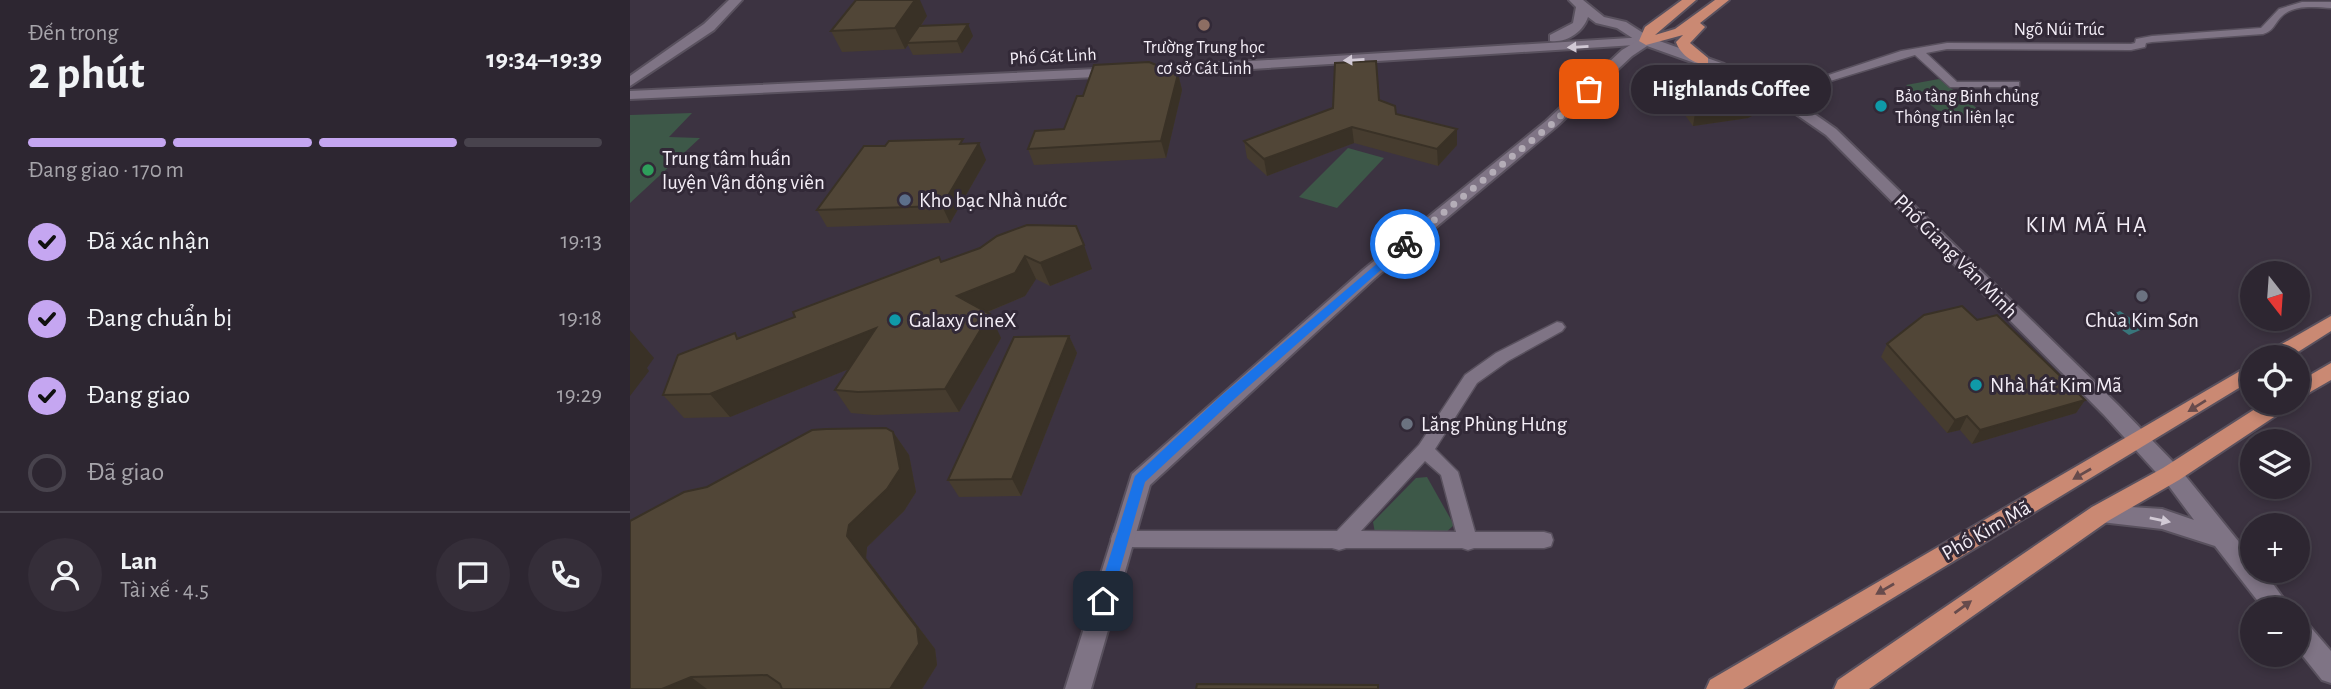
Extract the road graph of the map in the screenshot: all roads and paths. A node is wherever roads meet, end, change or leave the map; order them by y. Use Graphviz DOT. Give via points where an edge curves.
graph roads {
  1 [pos="736,0"];
  2 [pos="1690,0"];
  3 [pos="1723,0"];
  4 [pos="1583,2"];
  5 [pos="2331,5"];
  6 [pos="1703,17"];
  7 [pos="1659,22"];
  8 [pos="1623,27"];
  9 [pos="1555,38"];
  10 [pos="1646,41"];
  11 [pos="1918,51"];
  12 [pos="1703,61"];
  13 [pos="1067,70"];
  14 [pos="630,84"];
  15 [pos="2015,84"];
  16 [pos="1777,94"];
  17 [pos="630,95"];
  18 [pos="2331,322"];
  19 [pos="1557,327"];
  20 [pos="2294,345"];
  21 [pos="2331,370"];
  22 [pos="2240,378"];
  23 [pos="2310,384"];
  24 [pos="2262,415"];
  25 [pos="2140,440"];
  26 [pos="1425,450"];
  27 [pos="2171,474"];
  28 [pos="2100,514"];
  29 [pos="2218,537"];
  30 [pos="1120,539"];
  31 [pos="1544,540"];
  32 [pos="1339,542"];
  33 [pos="1468,542"];
  34 [pos="2269,597"];
  35 [pos="2310,646"];
  36 [pos="2331,671"];
  37 [pos="1078,689"];
  38 [pos="1718,689"];
  39 [pos="1847,689"];
  1 -- 14 [label="street" via="709,27"];
  2 -- 7 [label="main road"];
  3 -- 6 [label="main road"];
  4 -- 8 [label="street" via="1600,20"];
  4 -- 9 [label="street" via="1579,26"];
  5 -- 11 [label="street, Ngõ Núi Trúc" via="2300,5 2279,13 2263,31 2140,41 2141,45 2131,47 1947,46"];
  6 -- 10 [label="main road" via="1680,32"];
  6 -- 12 [label="main road" via="1700,27 1683,42"];
  7 -- 8 [label="street"];
  7 -- 10 [label="main road"];
  8 -- 10 [label="street"];
  10 -- 12 [label="street, Phố Giang Văn Minh"];
  10 -- 13 [label="street, Phố Cát Linh, one-way"];
  10 -- 30 [label="street" via="1369,274 1147,471 1135,488"];
  11 -- 15 [label="street" via="1954,85"];
  11 -- 16 [label="street, Ngõ Núi Trúc"];
  12 -- 16 [label="street, Phố Giang Văn Minh"];
  13 -- 14 [label="street, Phố Cát Linh"];
  13 -- 17 [label="street, Phố Cát Linh"];
  16 -- 25 [label="street, Phố Giang Văn Minh" via="1831,132"];
  18 -- 20 [label="main road"];
  19 -- 26 [label="street" via="1471,379"];
  21 -- 23 [label="main road"];
  22 -- 25 [label="main road, Phố Kim Mã, one-way"];
  24 -- 27 [label="main road"];
  25 -- 27 [label="street, Phố Giang Văn Minh"];
  25 -- 38 [label="main road, Phố Kim Mã, one-way"];
  26 -- 32 [label="street"];
  26 -- 33 [label="street" via="1449,472"];
  27 -- 28 [label="main road"];
  27 -- 29 [label="street, Phố Giang Văn Minh"];
  28 -- 29 [label="street, one-way" via="2162,519"];
  39 -- 28 [label="main road, one-way"];
  29 -- 34 [label="street, Phố Giang Văn Minh"];
  30 -- 32 [label="street"];
  30 -- 37 [label="street"];
  31 -- 33 [label="street"];
  32 -- 33 [label="street"];
  35 -- 36 [label="street"];
}
